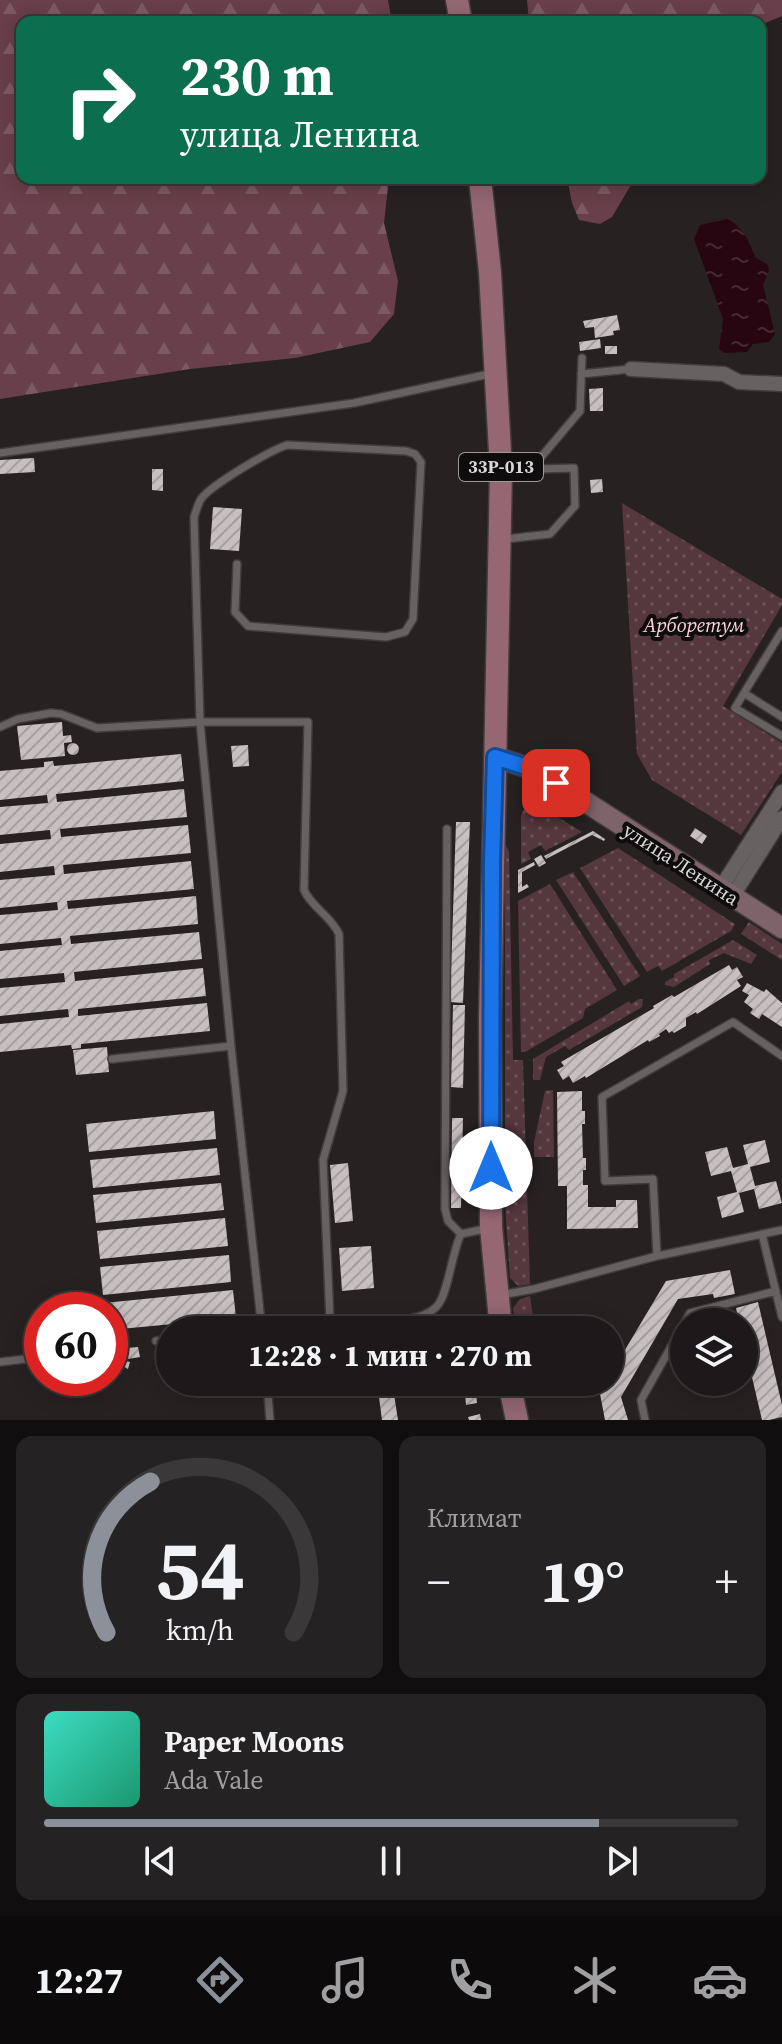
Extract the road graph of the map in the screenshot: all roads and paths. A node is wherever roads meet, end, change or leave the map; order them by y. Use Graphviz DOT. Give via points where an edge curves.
graph roads {
  1 [pos="481,184"];
  2 [pos="582,358"];
  3 [pos="631,369"];
  4 [pos="496,372"];
  5 [pos="581,374"];
  6 [pos="782,384"];
  7 [pos="0,453"];
  8 [pos="531,469"];
  9 [pos="501,470"];
  10 [pos="501,539"];
  11 [pos="237,564"];
  12 [pos="782,631"];
  13 [pos="744,693"];
  14 [pos="782,717"];
  15 [pos="200,722"];
  16 [pos="0,727"];
  17 [pos="782,736"];
  18 [pos="495,757"];
  19 [pos="782,792"];
  20 [pos="782,818"];
  21 [pos="447,829"];
  22 [pos="726,893"];
  23 [pos="782,928"];
  24 [pos="231,1046"];
  25 [pos="782,1056"];
  26 [pos="112,1059"];
  27 [pos="491,1227"];
  28 [pos="782,1230"];
  29 [pos="461,1234"];
  30 [pos="762,1234"];
  31 [pos="657,1256"];
  32 [pos="776,1291"];
  33 [pos="496,1296"];
  34 [pos="710,1308"];
  35 [pos="259,1316"];
  36 [pos="330,1316"];
  37 [pos="414,1316"];
  38 [pos="499,1316"];
  39 [pos="782,1317"];
  40 [pos="670,1348"];
  41 [pos="24,1359"];
  42 [pos="0,1362"];
  43 [pos="268,1396"];
  44 [pos="512,1396"];
  45 [pos="270,1420"];
  46 [pos="517,1420"];
  47 [pos="645,1420"];
  1 -- 4 [label="main road, 33Р-013"];
  2 -- 5 [label="lane"];
  3 -- 5 [label="lane"];
  3 -- 6 [label="street" via="724,374 739,382"];
  4 -- 7 [label="lane" via="354,403"];
  4 -- 9 [label="main road, 33Р-013"];
  5 -- 8 [label="lane" via="580,411"];
  8 -- 9 [label="lane"];
  8 -- 10 [label="lane" via="574,468 575,506 550,534"];
  9 -- 10 [label="main road, 33Р-013"];
  10 -- 18 [label="main road, 33Р-013"];
  11 -- 15 [label="lane" via="235,612 248,626 386,637 405,632 413,619 421,462 406,451 287,445 271,450 200,501 194,517"];
  12 -- 13 [label="lane"];
  13 -- 14 [label="lane"];
  13 -- 17 [label="lane" via="735,708"];
  15 -- 16 [label="lane" via="97,728 51,713"];
  15 -- 24 [label="lane"];
  15 -- 36 [label="lane" via="308,722 304,890 339,934 343,1091 323,1160"];
  18 -- 22 [label="main road, улица Ленина" via="556,783"];
  18 -- 27 [label="main road, 33Р-013"];
  19 -- 22 [label="street"];
  20 -- 22 [label="street"];
  21 -- 29 [label="lane" via="445,1209"];
  22 -- 23 [label="main road, улица Ленина"];
  24 -- 26 [label="lane"];
  24 -- 35 [label="lane"];
  25 -- 31 [label="lane" via="733,1022 602,1097 605,1181 653,1179"];
  27 -- 29 [label="lane"];
  27 -- 33 [label="main road, 33Р-013"];
  28 -- 30 [label="lane"];
  29 -- 37 [label="lane" via="438,1306"];
  30 -- 31 [label="lane"];
  30 -- 32 [label="lane"];
  31 -- 33 [label="lane"];
  32 -- 34 [label="lane"];
  32 -- 39 [label="lane"];
  33 -- 38 [label="main road, 33Р-013"];
  40 -- 47 [label="lane" via="641,1400"];
  41 -- 42 [label="lane"];
  43 -- 45 [label="lane"];
  44 -- 46 [label="main road"];
}
